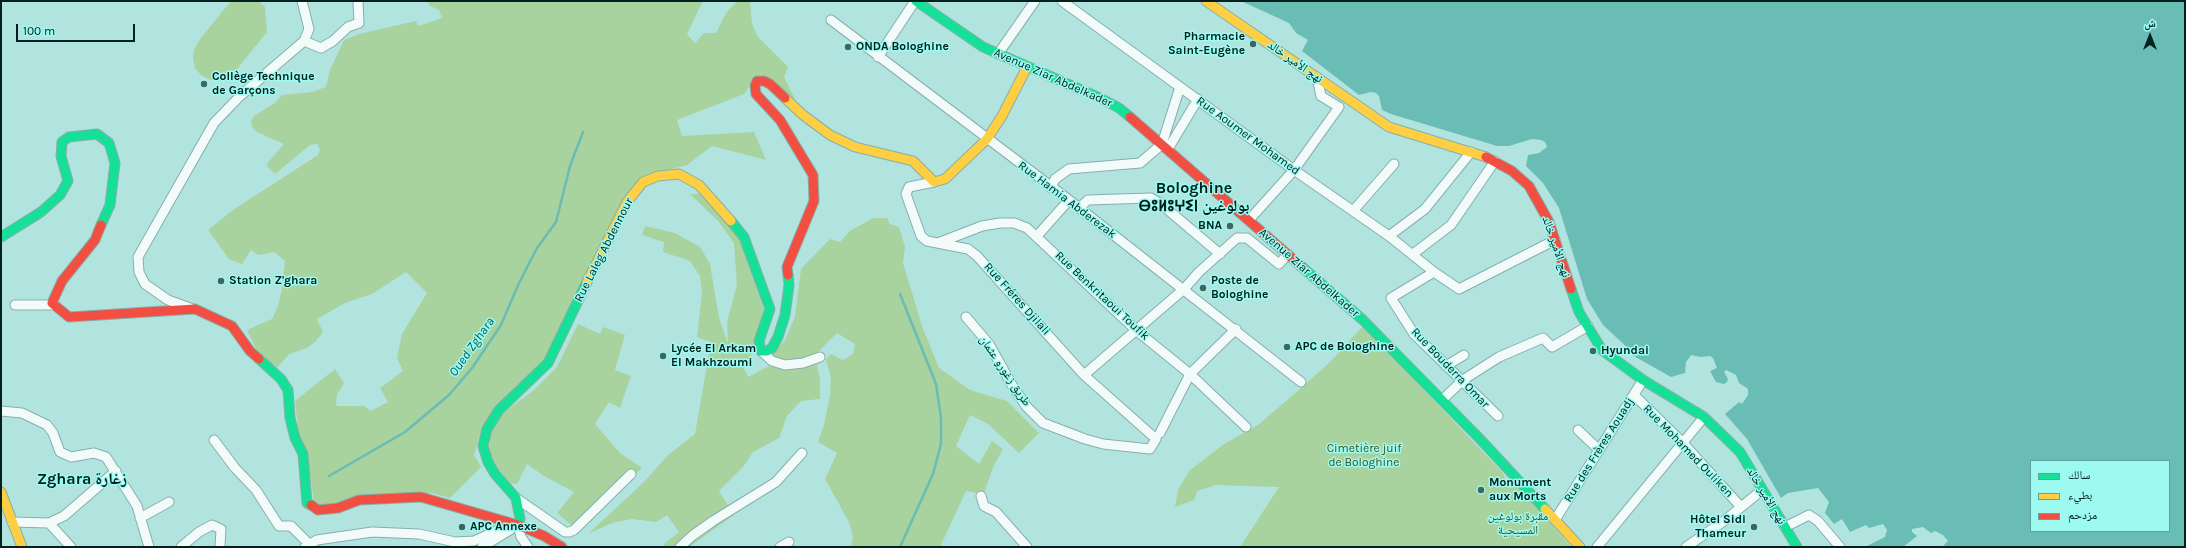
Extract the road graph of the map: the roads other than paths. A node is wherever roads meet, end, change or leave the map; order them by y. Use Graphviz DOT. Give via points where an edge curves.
graph roads {
  1 [pos="302,1"];
  2 [pos="358,1"];
  3 [pos="915,1"];
  4 [pos="1036,1"];
  5 [pos="1062,1"];
  6 [pos="1206,1"];
  7 [pos="831,20"];
  8 [pos="304,41"];
  9 [pos="998,54"];
  10 [pos="878,57"];
  11 [pos="1027,67"];
  12 [pos="1317,77"];
  13 [pos="1180,87"];
  14 [pos="1198,99"];
  15 [pos="987,139"];
  16 [pos="1165,146"];
  17 [pos="1471,152"];
  18 [pos="1495,161"];
  19 [pos="1394,164"];
  20 [pos="1294,170"];
  21 [pos="934,182"];
  22 [pos="1051,188"];
  23 [pos="1070,200"];
  24 [pos="1078,208"];
  25 [pos="1352,211"];
  26 [pos="1249,220"];
  27 [pos="1038,236"];
  28 [pos="1389,236"];
  29 [pos="1,237"];
  30 [pos="1555,240"];
  31 [pos="938,242"];
  32 [pos="1220,254"];
  33 [pos="1288,254"];
  34 [pos="1413,254"];
  35 [pos="1434,272"];
  36 [pos="1184,290"];
  37 [pos="15,305"];
  38 [pos="55,305"];
  39 [pos="195,310"];
  40 [pos="966,317"];
  41 [pos="1588,326"];
  42 [pos="1236,330"];
  43 [pos="1137,331"];
  44 [pos="761,351"];
  45 [pos="1464,354"];
  46 [pos="820,357"];
  47 [pos="1446,366"];
  48 [pos="1190,374"];
  49 [pos="1084,375"];
  50 [pos="1463,380"];
  51 [pos="1643,380"];
  52 [pos="1301,382"];
  53 [pos="1634,395"];
  54 [pos="1442,400"];
  55 [pos="1,411"];
  56 [pos="1498,416"];
  57 [pos="1704,417"];
  58 [pos="1246,428"];
  59 [pos="1578,430"];
  60 [pos="1158,436"];
  61 [pos="214,440"];
  62 [pos="1682,442"];
  63 [pos="1598,449"];
  64 [pos="802,454"];
  65 [pos="116,471"];
  66 [pos="631,474"];
  67 [pos="1762,490"];
  68 [pos="1,492"];
  69 [pos="981,496"];
  70 [pos="516,498"];
  71 [pos="169,502"];
  72 [pos="1741,507"];
  73 [pos="140,518"];
  74 [pos="1555,520"];
  75 [pos="12,522"];
  76 [pos="49,523"];
  77 [pos="518,525"];
  78 [pos="1785,527"];
  79 [pos="789,542"];
  80 [pos="307,545"];
  81 [pos="22,547"];
  82 [pos="71,547"];
  83 [pos="149,547"];
  84 [pos="181,547"];
  85 [pos="220,547"];
  86 [pos="482,547"];
  87 [pos="528,547"];
  88 [pos="562,547"];
  89 [pos="680,547"];
  90 [pos="780,547"];
  91 [pos="1027,547"];
  92 [pos="1580,547"];
  93 [pos="1597,547"];
  94 [pos="1686,547"];
  95 [pos="1797,547"];
  96 [pos="1840,547"];
  1 -- 8 [label="street" via="309,29"];
  2 -- 8 [label="street" via="359,23 321,48"];
  3 -- 9 [label="street, Avenue Ziar Abdelkader"];
  3 -- 10 [label="street"];
  4 -- 9 [label="street"];
  5 -- 13 [label="street, Rue Aoumer Mohamed"];
  6 -- 12 [label="street, نهج الأمير خالد"];
  7 -- 10 [label="street, Rue Hamia Abderezak"];
  8 -- 39 [label="street" via="214,122 138,257 139,272 145,284 168,300"];
  9 -- 11 [label="street, Avenue Ziar Abdelkader"];
  10 -- 15 [label="street, Rue Hamia Abderezak"];
  11 -- 15 [label="street"];
  11 -- 16 [label="street, Avenue Ziar Abdelkader" via="1119,108"];
  12 -- 17 [label="street, نهج الأمير خالد" via="1389,127"];
  12 -- 20 [label="street" via="1321,96 1339,107"];
  13 -- 14 [label="street, Rue Aoumer Mohamed"];
  13 -- 16 [label="street"];
  14 -- 16 [label="street"];
  14 -- 20 [label="street, Rue Aoumer Mohamed"];
  15 -- 21 [label="street" via="945,179"];
  15 -- 22 [label="street, Rue Hamia Abderezak"];
  16 -- 22 [label="street" via="1140,163 1069,170 1055,179"];
  16 -- 26 [label="street, Avenue Ziar Abdelkader"];
  17 -- 18 [label="street, نهج الأمير خالد"];
  17 -- 28 [label="street" via="1425,209"];
  18 -- 30 [label="street, نهج الأمير خالد" via="1512,171 1529,186 1546,216"];
  18 -- 34 [label="street" via="1452,225"];
  19 -- 25 [label="street"];
  20 -- 25 [label="street, Rue Aoumer Mohamed"];
  20 -- 26 [label="street"];
  21 -- 31 [label="street, Rue Fréres Djilali" via="909,187 906,194 921,236 927,241"];
  21 -- 44 [label="street" via="913,161 855,147 830,135 803,115 770,84 757,81 756,94 780,120 813,175 814,201 788,267 789,286 785,315 778,337 772,348"];
  22 -- 23 [label="street, Rue Hamia Abderezak"];
  23 -- 24 [label="street, Rue Hamia Abderezak"];
  23 -- 27 [label="street"];
  24 -- 32 [label="street" via="1088,200 1151,198"];
  24 -- 36 [label="street, Rue Hamia Abderezak"];
  25 -- 28 [label="street, Rue Aoumer Mohamed"];
  26 -- 33 [label="street, Avenue Ziar Abdelkader"];
  27 -- 31 [label="street, Rue Benkritaoui Toufik" via="1014,223 1000,223 982,226"];
  27 -- 43 [label="street, Rue Benkritaoui Toufik"];
  28 -- 34 [label="street, Rue Aoumer Mohamed"];
  29 -- 38 [label="street" via="41,212 60,195 68,181 62,156 62,142 68,137 97,134 109,143 115,163 110,205 95,240 62,282 52,303"];
  30 -- 35 [label="street, Rue Aoumer Mohamed" via="1460,289"];
  30 -- 41 [label="street, نهج الأمير خالد" via="1579,312"];
  31 -- 49 [label="street, Rue Fréres Djilali" via="968,249 978,256"];
  32 -- 33 [label="street" via="1237,238 1242,237 1247,238 1279,264"];
  32 -- 36 [label="street" via="1199,272"];
  33 -- 54 [label="street, Avenue Ziar Abdelkader" via="1363,320"];
  34 -- 35 [label="street, Rue Aoumer Mohamed"];
  35 -- 47 [label="street, Rue Bouderra Omar" via="1391,298 1414,334"];
  36 -- 42 [label="street, Rue Hamia Abderezak"];
  36 -- 43 [label="street"];
  37 -- 38 [label="street"];
  38 -- 39 [label="street" via="69,317"];
  39 -- 77 [label="street" via="232,326 250,352 281,379 288,390 290,418 295,438 304,454 307,503 318,510 338,508 359,500 420,497"];
  40 -- 60 [label="street, طريق زغورو عثمان" via="989,344 1026,406 1044,423 1085,439 1138,449 1150,449"];
  41 -- 50 [label="street" via="1552,347 1543,338 1499,357"];
  41 -- 51 [label="street, نهج الأمير خالد" via="1602,350"];
  42 -- 48 [label="street"];
  42 -- 52 [label="street, Rue Hamia Abderezak"];
  43 -- 48 [label="street, Rue Benkritaoui Toufik"];
  43 -- 49 [label="street"];
  44 -- 46 [label="street" via="772,361 785,365 803,363"];
  44 -- 70 [label="street, Rue Laleg Abdennour" via="759,341 770,310 744,237 699,185 679,174 658,176 643,182 627,202 604,244 548,363 499,410 487,429 483,446 488,462"];
  45 -- 47 [label="street"];
  47 -- 50 [label="street, Rue Bouderra Omar"];
  48 -- 58 [label="street, Rue Benkritaoui Toufik"];
  48 -- 60 [label="street"];
  49 -- 60 [label="street, Rue Fréres Djilali"];
  50 -- 54 [label="street"];
  50 -- 56 [label="street, Rue Bouderra Omar"];
  51 -- 53 [label="street, Rue des Frères Aouadj"];
  51 -- 57 [label="street, نهج الأمير خالد"];
  53 -- 62 [label="street, Rue Mohamed Ouliken"];
  53 -- 63 [label="street, Rue des Frères Aouadj"];
  54 -- 74 [label="street, Avenue Ziar Abdelkader"];
  55 -- 65 [label="street" via="22,413 36,418 47,425 53,433 60,452 71,457 94,453 106,457"];
  57 -- 62 [label="street"];
  57 -- 67 [label="street, نهج الأمير خالد" via="1740,452"];
  59 -- 63 [label="street"];
  61 -- 80 [label="street" via="256,490 280,526 291,526"];
  62 -- 72 [label="street, Rue Mohamed Ouliken"];
  62 -- 93 [label="street"];
  63 -- 74 [label="street, Rue des Frères Aouadj"];
  64 -- 89 [label="street" via="776,482 713,521"];
  65 -- 73 [label="street"];
  65 -- 76 [label="street" via="64,516"];
  66 -- 70 [label="street" via="570,532 565,532"];
  67 -- 72 [label="street"];
  67 -- 78 [label="street, نهج الأمير خالد"];
  68 -- 75 [label="street"];
  69 -- 91 [label="street" via="984,506 996,512"];
  70 -- 77 [label="street" via="520,519"];
  71 -- 73 [label="street"];
  72 -- 94 [label="street"];
  73 -- 83 [label="street"];
  74 -- 92 [label="street, Avenue Ziar Abdelkader"];
  75 -- 76 [label="street"];
  75 -- 81 [label="street"];
  76 -- 82 [label="street"];
  77 -- 80 [label="street" via="474,541 455,542 419,534 372,532 342,535"];
  77 -- 86 [label="street"];
  77 -- 87 [label="street"];
  77 -- 88 [label="street"];
  78 -- 95 [label="street, نهج الأمير خالد"];
  78 -- 96 [label="street" via="1809,515 1818,521"];
  79 -- 90 [label="street"];
  84 -- 85 [label="street" via="212,525 221,529"];
}
